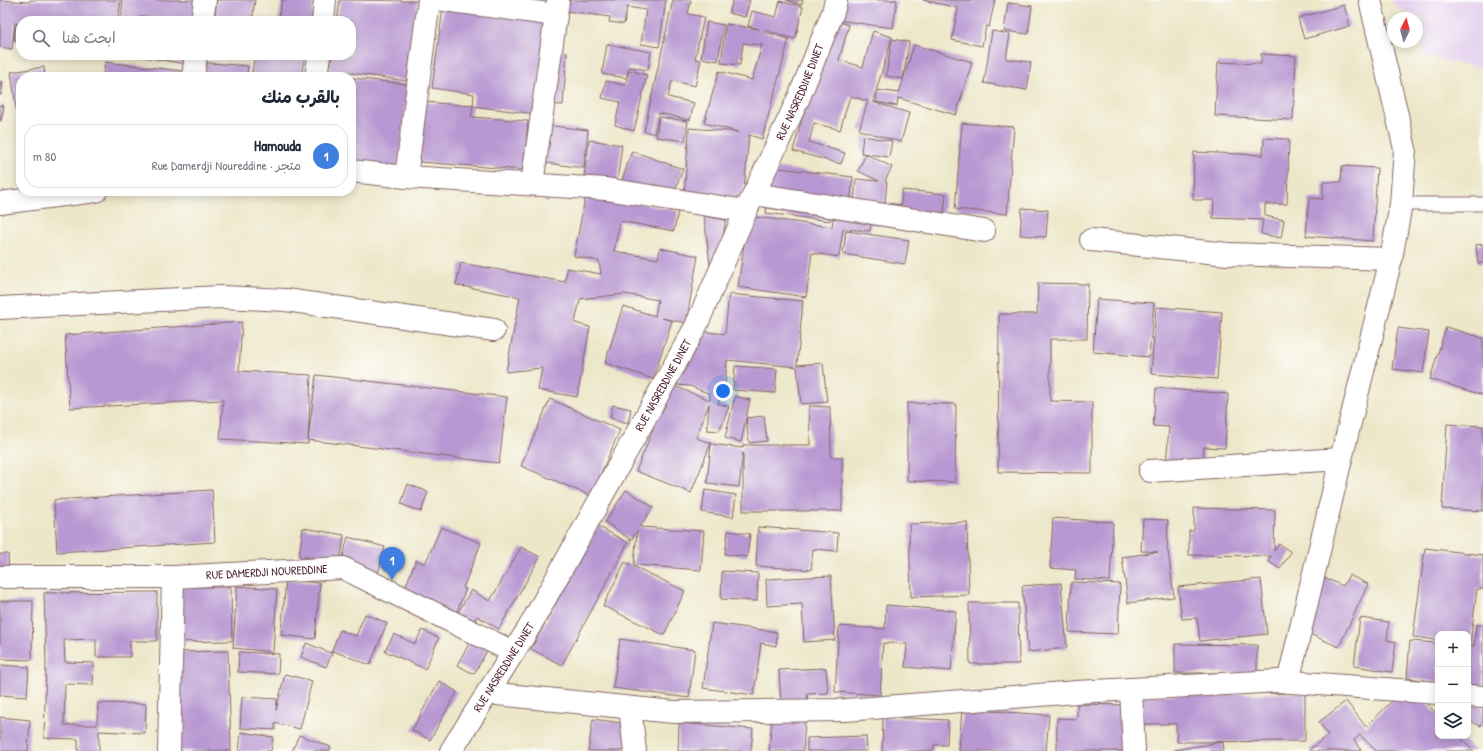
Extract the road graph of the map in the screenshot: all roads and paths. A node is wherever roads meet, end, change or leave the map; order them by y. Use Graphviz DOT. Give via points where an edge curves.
graph roads {
  1 [pos="205,0"];
  2 [pos="325,0"];
  3 [pos="429,0"];
  4 [pos="444,0"];
  5 [pos="836,0"];
  6 [pos="1370,0"];
  7 [pos="557,8"];
  8 [pos="203,16"];
  9 [pos="323,16"];
  10 [pos="195,60"];
  11 [pos="318,60"];
  12 [pos="194,72"];
  13 [pos="317,72"];
  14 [pos="356,172"];
  15 [pos="406,177"];
  16 [pos="532,184"];
  17 [pos="56,196"];
  18 [pos="0,203"];
  19 [pos="750,203"];
  20 [pos="1401,204"];
  21 [pos="1483,204"];
  22 [pos="984,230"];
  23 [pos="1091,240"];
  24 [pos="1391,259"];
  25 [pos="0,308"];
  26 [pos="494,330"];
  27 [pos="1341,459"];
  28 [pos="1150,472"];
  29 [pos="0,577"];
  30 [pos="173,577"];
  31 [pos="513,652"];
  32 [pos="1288,682"];
  33 [pos="1131,689"];
  34 [pos="487,693"];
  35 [pos="1435,693"];
  36 [pos="1471,696"];
  37 [pos="1483,697"];
  38 [pos="630,708"];
  39 [pos="457,747"];
  40 [pos="169,751"];
  41 [pos="635,751"];
  42 [pos="1134,751"];
  1 -- 8 [label="street"];
  2 -- 9 [label="street"];
  3 -- 15 [label="street"];
  4 -- 7 [label="street"];
  5 -- 19 [label="street, RUE NASREDDINE DINET" via="800,95"];
  6 -- 20 [label="street" via="1405,149"];
  7 -- 16 [label="street"];
  10 -- 12 [label="street"];
  11 -- 13 [label="street"];
  14 -- 15 [label="street"];
  15 -- 16 [label="street"];
  16 -- 19 [label="street"];
  17 -- 18 [label="street"];
  19 -- 22 [label="street"];
  19 -- 31 [label="street, RUE NASREDDINE DINET" via="696,326 530,626"];
  20 -- 21 [label="lane"];
  20 -- 24 [label="street"];
  23 -- 24 [label="street" via="1228,254"];
  24 -- 27 [label="street"];
  25 -- 26 [label="street" via="221,297 286,300"];
  27 -- 28 [label="street"];
  27 -- 32 [label="street"];
  29 -- 30 [label="street, RUE DAMERDJI NOUREDDINE"];
  30 -- 31 [label="street, RUE DAMERDJI NOUREDDINE" via="343,568"];
  30 -- 40 [label="street"];
  31 -- 34 [label="street, RUE NASREDDINE DINET"];
  32 -- 33 [label="street"];
  32 -- 35 [label="street"];
  33 -- 38 [label="street" via="846,710 673,712"];
  33 -- 42 [label="street"];
  34 -- 38 [label="street"];
  34 -- 39 [label="street, RUE NASREDDINE DINET"];
  36 -- 37 [label="street"];
  38 -- 41 [label="street"];
}
